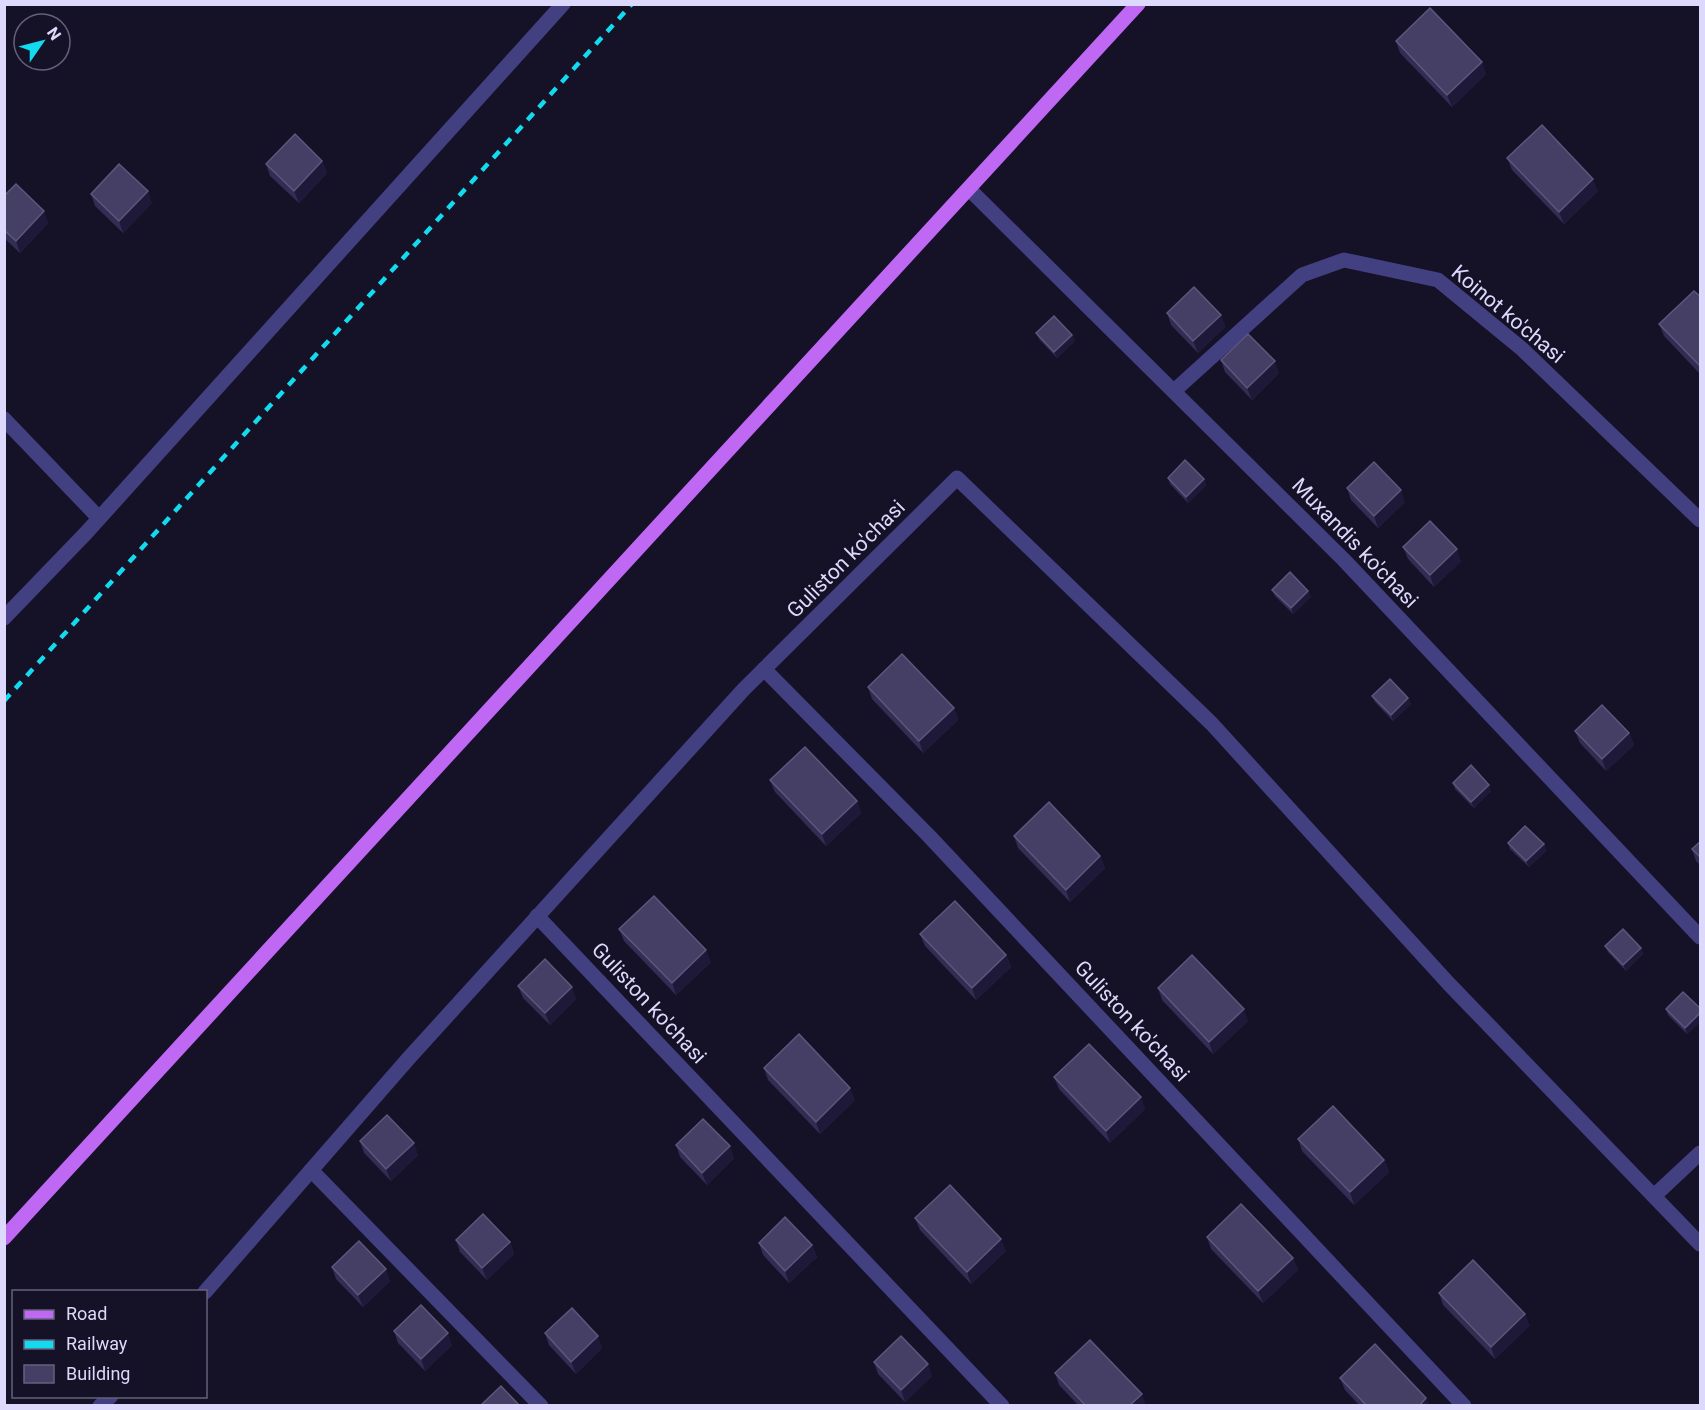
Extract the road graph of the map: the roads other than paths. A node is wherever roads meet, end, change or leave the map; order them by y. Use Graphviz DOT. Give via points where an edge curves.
graph roads {
  1 [pos="563,4"];
  2 [pos="1138,4"];
  3 [pos="969,189"];
  4 [pos="1174,391"];
  5 [pos="4,419"];
  6 [pos="99,518"];
  7 [pos="1701,520"];
  8 [pos="4,618"];
  9 [pos="764,669"];
  10 [pos="537,916"];
  11 [pos="1701,937"];
  12 [pos="1701,1153"];
  13 [pos="311,1170"];
  14 [pos="1654,1196"];
  15 [pos="4,1238"];
  16 [pos="1701,1244"];
  17 [pos="207,1290"];
  18 [pos="541,1406"];
  19 [pos="1002,1406"];
  20 [pos="1464,1406"];
  1 -- 6 [label="street"];
  2 -- 3 [label="main road"];
  3 -- 4 [label="street, Muxandis ko'chasi"];
  3 -- 15 [label="main road"];
  4 -- 7 [label="street, Koinot ko'chasi" via="1302,275 1344,260 1438,280 1522,349"];
  4 -- 11 [label="street, Muxandis ko'chasi" via="1344,560"];
  5 -- 6 [label="street"];
  6 -- 8 [label="street"];
  9 -- 10 [label="street, Guliston ko'chasi"];
  9 -- 14 [label="street, Guliston ko'chasi" via="957,478 1212,724 1449,984"];
  9 -- 20 [label="street, Guliston ko'chasi" via="929,836"];
  10 -- 13 [label="street, Guliston ko'chasi"];
  10 -- 19 [label="street, Guliston ko'chasi"];
  12 -- 14 [label="street"];
  13 -- 17 [label="street, Guliston ko'chasi"];
  13 -- 18 [label="street"];
  14 -- 16 [label="street"];
}
